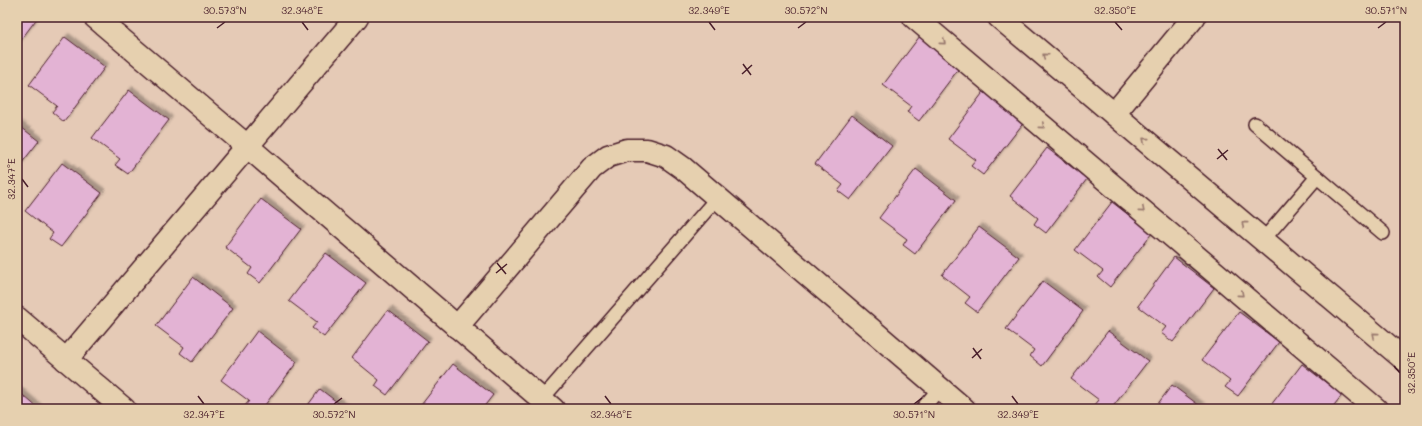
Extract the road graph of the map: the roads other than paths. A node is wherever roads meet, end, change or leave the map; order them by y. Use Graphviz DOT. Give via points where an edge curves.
graph roads {
  1 [pos="95,17"];
  2 [pos="357,17"];
  3 [pos="914,17"];
  4 [pos="999,17"];
  5 [pos="1194,17"];
  6 [pos="1114,114"];
  7 [pos="1255,124"];
  8 [pos="247,146"];
  9 [pos="1317,177"];
  10 [pos="717,198"];
  11 [pos="1383,233"];
  12 [pos="1263,240"];
  13 [pos="17,318"];
  14 [pos="458,327"];
  15 [pos="66,360"];
  16 [pos="1405,360"];
  17 [pos="940,388"];
  18 [pos="547,404"];
  19 [pos="124,409"];
  20 [pos="922,409"];
  21 [pos="964,409"];
  22 [pos="1376,409"];
  1 -- 8 [label="street"];
  2 -- 8 [label="street"];
  3 -- 22 [label="street, one-way"];
  6 -- 4 [label="street, one-way"];
  5 -- 6 [label="street"];
  12 -- 6 [label="street, one-way"];
  7 -- 9 [label="lane"];
  8 -- 14 [label="street"];
  8 -- 15 [label="street"];
  9 -- 11 [label="lane"];
  9 -- 12 [label="lane"];
  10 -- 14 [label="street" via="666,156 648,150 627,150 608,156 592,168"];
  10 -- 17 [label="street"];
  10 -- 18 [label="lane"];
  16 -- 12 [label="street, one-way"];
  13 -- 15 [label="street"];
  14 -- 18 [label="street"];
  15 -- 19 [label="street"];
  17 -- 20 [label="lane"];
  17 -- 21 [label="street"];
}
